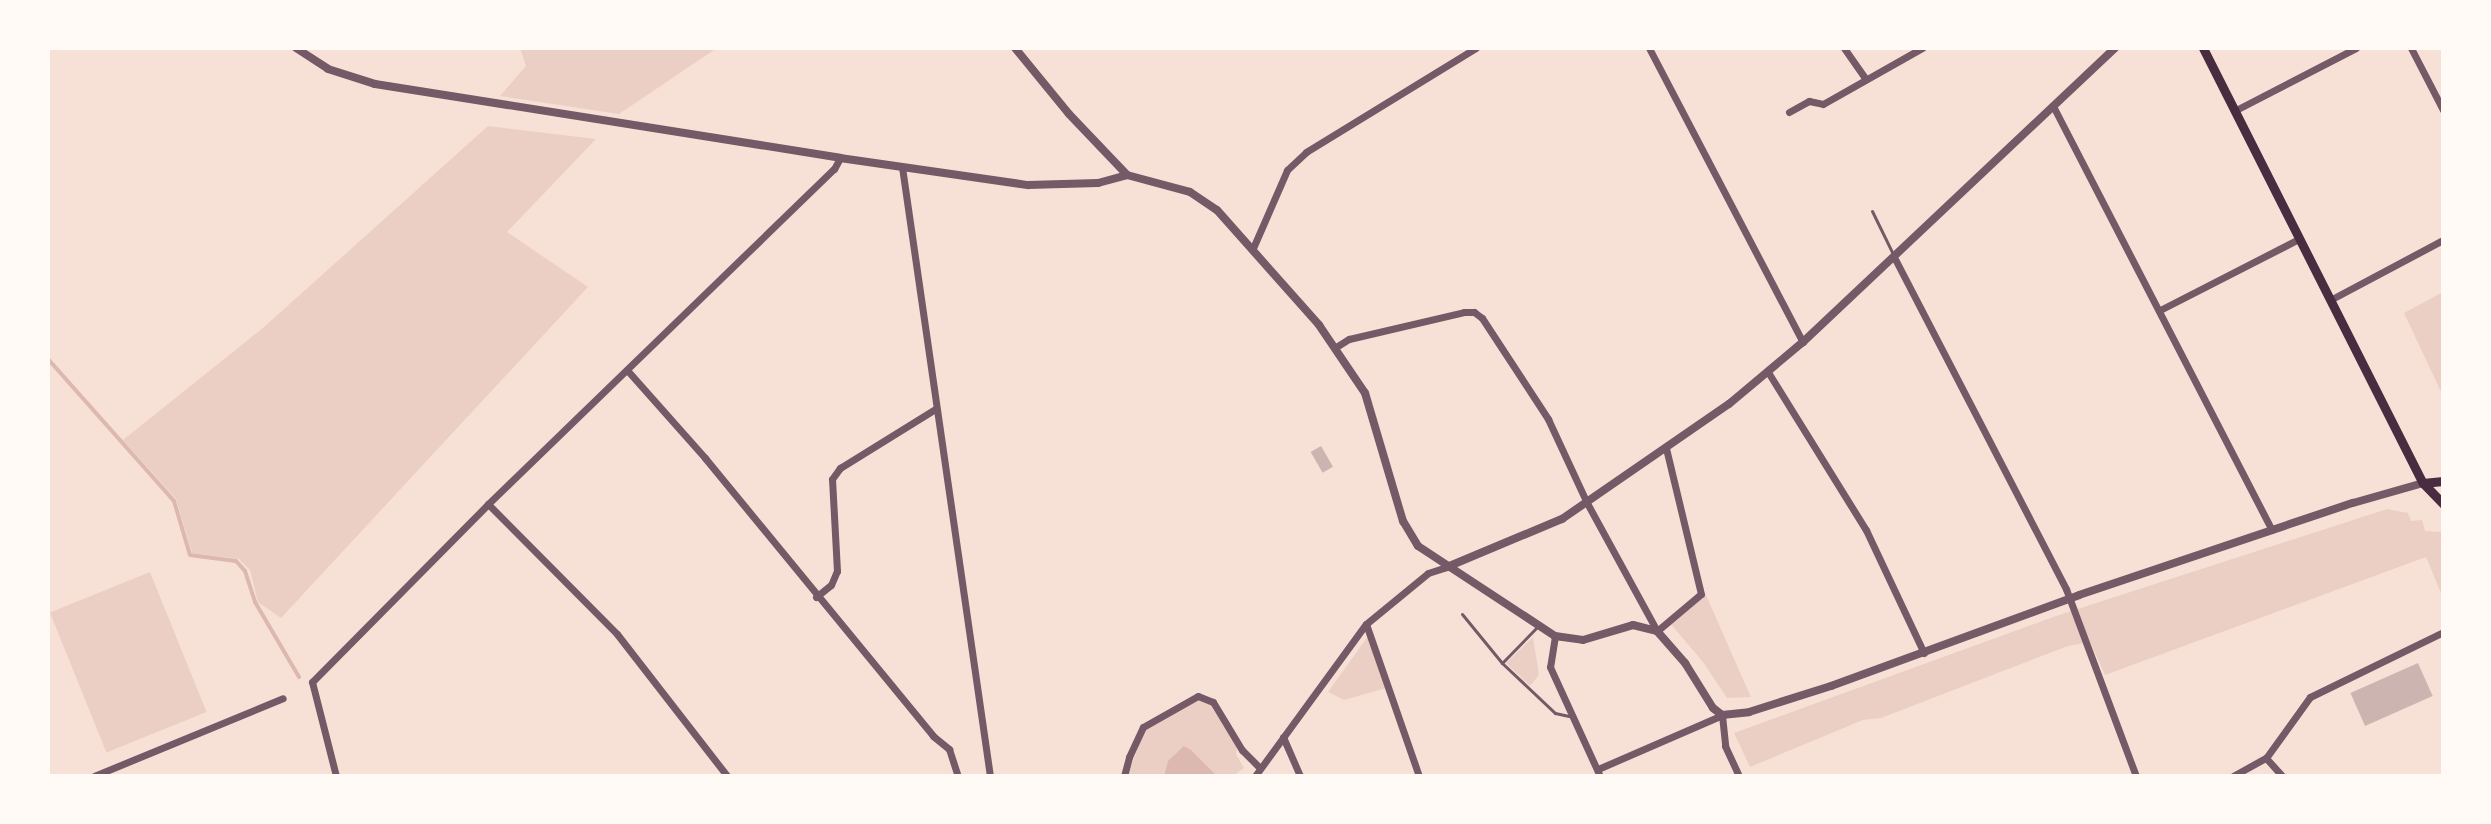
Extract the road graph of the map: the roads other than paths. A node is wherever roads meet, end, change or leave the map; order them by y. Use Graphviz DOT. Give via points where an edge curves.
graph roads {
  1 [pos="296,48"];
  2 [pos="1015,48"];
  3 [pos="1476,48"];
  4 [pos="1649,48"];
  5 [pos="1844,48"];
  6 [pos="1922,48"];
  7 [pos="2115,48"];
  8 [pos="2203,48"];
  9 [pos="2356,48"];
  10 [pos="2411,48"];
  11 [pos="1866,79"];
  12 [pos="2053,106"];
  13 [pos="2443,110"];
  14 [pos="2234,111"];
  15 [pos="1789,112"];
  16 [pos="840,158"];
  17 [pos="902,167"];
  18 [pos="1127,175"];
  19 [pos="1872,211"];
  20 [pos="2299,239"];
  21 [pos="2443,240"];
  22 [pos="1253,248"];
  23 [pos="1894,257"];
  24 [pos="2330,300"];
  25 [pos="2160,310"];
  26 [pos="1803,342"];
  27 [pos="1336,347"];
  28 [pos="627,370"];
  29 [pos="1768,372"];
  30 [pos="935,409"];
  31 [pos="1666,448"];
  32 [pos="2443,481"];
  33 [pos="2423,483"];
  34 [pos="1587,503"];
  35 [pos="488,504"];
  36 [pos="2443,504"];
  37 [pos="2272,530"];
  38 [pos="1447,567"];
  39 [pos="816,597"];
  40 [pos="2069,598"];
  41 [pos="1462,614"];
  42 [pos="1366,624"];
  43 [pos="1539,626"];
  44 [pos="1657,631"];
  45 [pos="2443,632"];
  46 [pos="1555,636"];
  47 [pos="1924,653"];
  48 [pos="1502,663"];
  49 [pos="283,698"];
  50 [pos="1722,715"];
  51 [pos="1573,717"];
  52 [pos="1283,737"];
  53 [pos="2266,758"];
  54 [pos="1258,772"];
  55 [pos="1599,772"];
  56 [pos="94,776"];
  57 [pos="336,776"];
  58 [pos="727,776"];
  59 [pos="958,776"];
  60 [pos="983,776"];
  61 [pos="990,776"];
  62 [pos="1124,776"];
  63 [pos="1300,776"];
  64 [pos="1419,776"];
  65 [pos="1739,776"];
  66 [pos="2136,776"];
  67 [pos="2233,776"];
  68 [pos="2282,776"];
  1 -- 16 [label="street" via="328,69 375,84"];
  2 -- 18 [label="street"];
  3 -- 22 [label="street" via="1350,123 1287,170"];
  4 -- 26 [label="street"];
  5 -- 11 [label="street"];
  6 -- 11 [label="street"];
  7 -- 12 [label="street"];
  8 -- 14 [label="main road"];
  9 -- 14 [label="street"];
  10 -- 13 [label="street"];
  11 -- 15 [label="street" via="1823,104 1809,101"];
  12 -- 23 [label="street"];
  12 -- 25 [label="street"];
  14 -- 20 [label="main road"];
  16 -- 17 [label="street"];
  16 -- 28 [label="street"];
  17 -- 18 [label="street" via="1037,186 1113,182"];
  17 -- 30 [label="street"];
  18 -- 22 [label="street" via="1204,200"];
  19 -- 23 [label="lane"];
  20 -- 24 [label="main road"];
  20 -- 25 [label="street"];
  21 -- 24 [label="street"];
  22 -- 27 [label="street"];
  23 -- 26 [label="street"];
  23 -- 40 [label="street"];
  24 -- 33 [label="main road"];
  25 -- 37 [label="street"];
  26 -- 29 [label="street"];
  27 -- 34 [label="street" via="1349,339 1474,312 1548,419"];
  27 -- 38 [label="street" via="1371,408 1407,530 1419,547"];
  28 -- 35 [label="street"];
  28 -- 39 [label="street"];
  29 -- 31 [label="street"];
  29 -- 47 [label="street" via="1866,530"];
  30 -- 39 [label="street" via="840,468 832,479 837,571 831,585"];
  30 -- 61 [label="street"];
  31 -- 34 [label="street"];
  31 -- 44 [label="street" via="1701,594"];
  32 -- 33 [label="main road"];
  33 -- 36 [label="main road"];
  33 -- 37 [label="street"];
  34 -- 38 [label="street" via="1547,527"];
  34 -- 44 [label="street"];
  35 -- 57 [label="street" via="312,682"];
  35 -- 58 [label="street" via="617,634"];
  37 -- 40 [label="street"];
  38 -- 42 [label="street" via="1428,573"];
  38 -- 43 [label="street"];
  39 -- 59 [label="street" via="949,749"];
  40 -- 47 [label="street"];
  40 -- 66 [label="street"];
  41 -- 48 [label="lane"];
  42 -- 52 [label="street"];
  42 -- 64 [label="street"];
  43 -- 46 [label="street"];
  43 -- 48 [label="lane"];
  44 -- 46 [label="street" via="1633,625 1583,640"];
  44 -- 50 [label="street"];
  45 -- 53 [label="street" via="2310,697"];
  46 -- 51 [label="street" via="1550,667"];
  47 -- 50 [label="street" via="1755,710"];
  48 -- 51 [label="lane" via="1555,713"];
  49 -- 56 [label="street"];
  50 -- 55 [label="street"];
  50 -- 65 [label="street" via="1725,746"];
  51 -- 55 [label="street"];
  52 -- 54 [label="street"];
  52 -- 63 [label="street"];
  53 -- 67 [label="street"];
  53 -- 68 [label="street"];
  54 -- 62 [label="street" via="1213,702 1198,696 1143,727"];
  60 -- 61 [label="street"];
}
